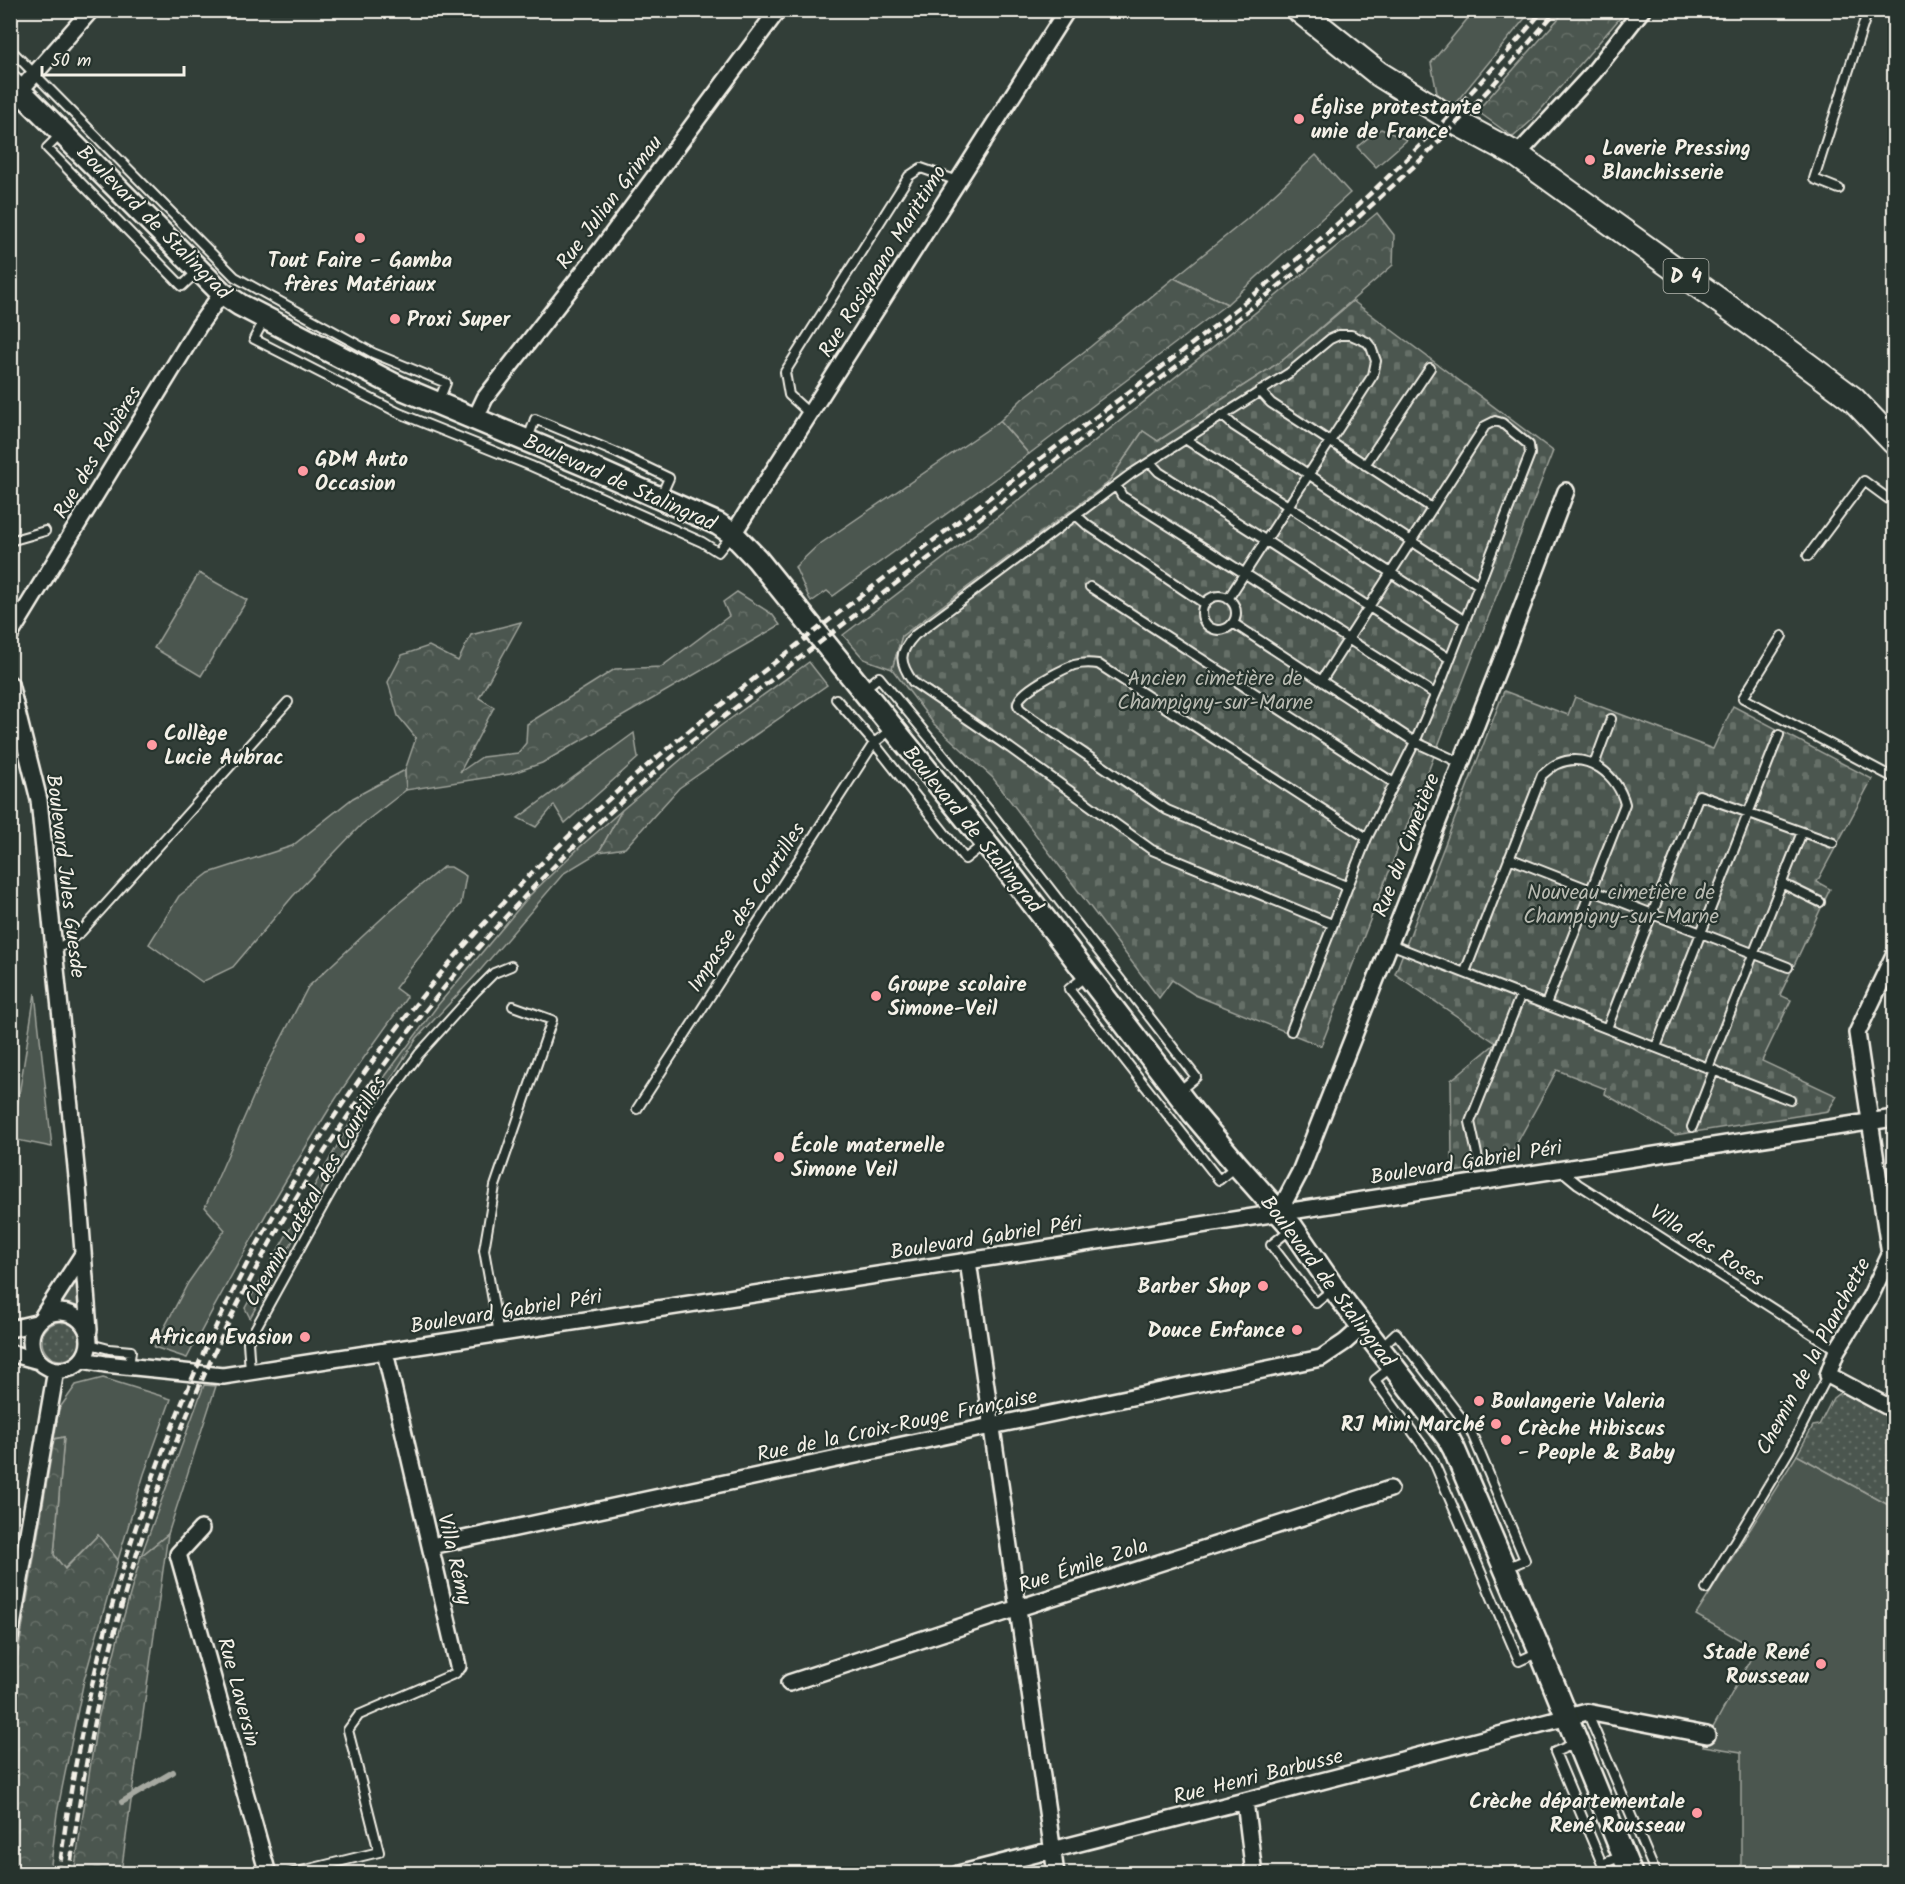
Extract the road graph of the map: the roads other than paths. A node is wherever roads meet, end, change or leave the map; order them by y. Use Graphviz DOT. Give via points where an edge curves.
graph roads {
  1 [pos="91,10"];
  2 [pos="778,10"];
  3 [pos="1067,10"];
  4 [pos="1299,10"];
  5 [pos="1642,10"];
  6 [pos="1868,10"];
  7 [pos="10,49"];
  8 [pos="35,74"];
  9 [pos="14,91"];
  10 [pos="1517,155"];
  11 [pos="958,181"];
  12 [pos="1839,189"];
  13 [pos="222,293"];
  14 [pos="265,318"];
  15 [pos="1430,368"];
  16 [pos="1260,392"];
  17 [pos="437,404"];
  18 [pos="810,414"];
  19 [pos="1222,416"];
  20 [pos="475,419"];
  21 [pos="1185,439"];
  22 [pos="1330,442"];
  23 [pos="1894,442"];
  24 [pos="1150,462"];
  25 [pos="1365,465"];
  26 [pos="1309,475"];
  27 [pos="1116,485"];
  28 [pos="1566,491"];
  29 [pos="1894,502"];
  30 [pos="1288,507"];
  31 [pos="1432,508"];
  32 [pos="1076,515"];
  33 [pos="45,531"];
  34 [pos="733,534"];
  35 [pos="1266,540"];
  36 [pos="10,541"];
  37 [pos="1412,541"];
  38 [pos="1808,556"];
  39 [pos="1245,573"];
  40 [pos="1390,573"];
  41 [pos="1479,585"];
  42 [pos="1090,587"];
  43 [pos="1228,599"];
  44 [pos="1205,603"];
  45 [pos="1369,607"];
  46 [pos="1465,621"];
  47 [pos="1233,623"];
  48 [pos="10,635"];
  49 [pos="1782,636"];
  50 [pos="1348,640"];
  51 [pos="1450,659"];
  52 [pos="1322,680"];
  53 [pos="10,684"];
  54 [pos="862,691"];
  55 [pos="1435,694"];
  56 [pos="836,699"];
  57 [pos="288,702"];
  58 [pos="14,708"];
  59 [pos="1611,719"];
  60 [pos="892,729"];
  61 [pos="1779,735"];
  62 [pos="1415,742"];
  63 [pos="874,743"];
  64 [pos="1461,763"];
  65 [pos="1594,765"];
  66 [pos="1894,778"];
  67 [pos="1394,783"];
  68 [pos="1748,814"];
  69 [pos="1802,832"];
  70 [pos="1367,838"];
  71 [pos="985,843"];
  72 [pos="1833,843"];
  73 [pos="1509,858"];
  74 [pos="1781,884"];
  75 [pos="1346,886"];
  76 [pos="1591,890"];
  77 [pos="1820,902"];
  78 [pos="1652,913"];
  79 [pos="1332,924"];
  80 [pos="1701,933"];
  81 [pos="1092,942"];
  82 [pos="1390,944"];
  83 [pos="55,951"];
  84 [pos="1753,953"];
  85 [pos="1894,955"];
  86 [pos="1074,956"];
  87 [pos="511,966"];
  88 [pos="1788,967"];
  89 [pos="1465,972"];
  90 [pos="1088,975"];
  91 [pos="1521,994"];
  92 [pos="1546,1004"];
  93 [pos="513,1006"];
  94 [pos="1607,1028"];
  95 [pos="1291,1031"];
  96 [pos="1656,1047"];
  97 [pos="1711,1069"];
  98 [pos="1178,1092"];
  99 [pos="1790,1100"];
  100 [pos="637,1109"];
  101 [pos="1894,1118"];
  102 [pos="1869,1122"];
  103 [pos="1692,1127"];
  104 [pos="1478,1159"];
  105 [pos="1237,1166"];
  106 [pos="1560,1169"];
  107 [pos="1286,1220"];
  108 [pos="83,1254"];
  109 [pos="1892,1256"];
  110 [pos="968,1261"];
  111 [pos="39,1319"];
  112 [pos="1363,1326"];
  113 [pos="10,1329"];
  114 [pos="499,1334"];
  115 [pos="89,1337"];
  116 [pos="1379,1348"];
  117 [pos="1837,1350"];
  118 [pos="385,1352"];
  119 [pos="10,1353"];
  120 [pos="83,1360"];
  121 [pos="39,1361"];
  122 [pos="129,1366"];
  123 [pos="1393,1366"];
  124 [pos="56,1370"];
  125 [pos="250,1371"];
  126 [pos="1828,1375"];
  127 [pos="1894,1410"];
  128 [pos="991,1426"];
  129 [pos="1390,1489"];
  130 [pos="201,1529"];
  131 [pos="431,1546"];
  132 [pos="1505,1568"];
  133 [pos="1706,1589"];
  134 [pos="1017,1608"];
  135 [pos="10,1638"];
  136 [pos="1540,1652"];
  137 [pos="458,1666"];
  138 [pos="789,1683"];
  139 [pos="1587,1712"];
  140 [pos="1567,1718"];
  141 [pos="1707,1735"];
  142 [pos="1245,1801"];
  143 [pos="1052,1849"];
  144 [pos="1627,1865"];
  145 [pos="268,1874"];
  146 [pos="289,1874"];
  147 [pos="958,1874"];
  148 [pos="1056,1874"];
  149 [pos="1254,1874"];
  150 [pos="1656,1874"];
  1 -- 8 [label="street"];
  2 -- 20 [label="street, Rue Julian Grimau" via="596,257 485,398"];
  3 -- 11 [label="street, Rue Rosignano Marittimo"];
  4 -- 10 [label="main road, D 4" via="1379,74"];
  5 -- 10 [label="street" via="1593,73"];
  6 -- 12 [label="lane" via="1814,179"];
  7 -- 8 [label="lane"];
  8 -- 9 [label="street"];
  8 -- 17 [label="lane" via="236,276 373,353 446,382"];
  9 -- 13 [label="main road, Boulevard de Stalingrad" via="63,132"];
  10 -- 23 [label="main road, D 4" via="1853,399"];
  11 -- 18 [label="street, Rue Rosignano Marittimo"];
  11 -- 18 [label="lane" via="921,168 909,176 784,372 789,395"];
  13 -- 14 [label="main road, Boulevard de Stalingrad"];
  13 -- 48 [label="street, Rue des Rabières"];
  14 -- 17 [label="main road, Boulevard de Stalingrad"];
  14 -- 34 [label="lane" via="254,339 399,413 531,466 718,552"];
  15 -- 25 [label="lane"];
  16 -- 19 [label="lane"];
  16 -- 22 [label="lane"];
  16 -- 22 [label="lane" via="1330,339 1346,335 1362,339 1371,347 1376,368"];
  17 -- 20 [label="main road, Boulevard de Stalingrad"];
  18 -- 34 [label="street, Rue Rosignano Marittimo"];
  19 -- 21 [label="lane"];
  19 -- 26 [label="lane"];
  20 -- 34 [label="main road, Boulevard de Stalingrad" via="718,524"];
  21 -- 24 [label="lane"];
  21 -- 30 [label="lane"];
  22 -- 25 [label="lane"];
  22 -- 26 [label="lane"];
  24 -- 27 [label="lane"];
  24 -- 35 [label="lane"];
  25 -- 31 [label="lane"];
  26 -- 30 [label="lane"];
  26 -- 37 [label="lane"];
  27 -- 32 [label="lane"];
  27 -- 39 [label="lane" via="1122,496"];
  28 -- 64 [label="street, Rue du Cimetière"];
  29 -- 38 [label="lane" via="1864,481"];
  30 -- 35 [label="lane"];
  30 -- 40 [label="lane"];
  31 -- 37 [label="lane"];
  31 -- 41 [label="lane" via="1485,426 1495,421 1502,423 1528,445 1530,454"];
  32 -- 44 [label="lane"];
  32 -- 79 [label="lane" via="915,635 901,659 904,669 913,682 1152,850"];
  33 -- 36 [label="lane"];
  34 -- 54 [label="main road, Boulevard de Stalingrad"];
  35 -- 39 [label="lane"];
  35 -- 45 [label="lane"];
  37 -- 40 [label="lane"];
  37 -- 41 [label="lane"];
  39 -- 43 [label="lane"];
  39 -- 50 [label="lane"];
  40 -- 45 [label="lane"];
  40 -- 46 [label="lane"];
  41 -- 46 [label="lane"];
  42 -- 67 [label="lane"];
  43 -- 44 [label="lane" via="1215,597"];
  43 -- 47 [label="lane" via="1236,610"];
  44 -- 47 [label="lane" via="1202,615 1207,625 1223,630"];
  45 -- 50 [label="lane"];
  45 -- 51 [label="lane"];
  46 -- 51 [label="lane"];
  47 -- 52 [label="lane"];
  49 -- 66 [label="lane" via="1743,698"];
  50 -- 52 [label="lane"];
  50 -- 55 [label="lane"];
  51 -- 55 [label="lane"];
  52 -- 62 [label="lane"];
  53 -- 58 [label="street, Boulevard Jules Guesde"];
  54 -- 60 [label="main road, Boulevard de Stalingrad"];
  54 -- 81 [label="lane" via="879,677"];
  55 -- 62 [label="lane"];
  56 -- 63 [label="lane"];
  57 -- 83 [label="lane" via="81,933"];
  58 -- 83 [label="street, Boulevard Jules Guesde" via="39,800"];
  59 -- 65 [label="lane"];
  60 -- 63 [label="lane, Impasse des Courtilles"];
  60 -- 71 [label="main road, Boulevard de Stalingrad"];
  61 -- 68 [label="lane"];
  62 -- 64 [label="lane"];
  62 -- 67 [label="lane"];
  63 -- 71 [label="lane" via="965,859"];
  63 -- 100 [label="lane, Impasse des Courtilles"];
  64 -- 82 [label="street, Rue du Cimetière"];
  65 -- 73 [label="lane" via="1575,761 1557,764 1542,775"];
  65 -- 76 [label="lane" via="1617,783 1625,804"];
  67 -- 70 [label="lane"];
  68 -- 69 [label="lane"];
  68 -- 78 [label="lane" via="1699,795"];
  68 -- 80 [label="lane"];
  69 -- 72 [label="lane"];
  69 -- 74 [label="lane"];
  70 -- 75 [label="lane"];
  70 -- 75 [label="lane" via="1098,664 1085,663 1057,673 1018,700 1021,709 1032,718 1167,810"];
  71 -- 86 [label="main road, Boulevard de Stalingrad"];
  73 -- 76 [label="lane"];
  73 -- 89 [label="lane"];
  74 -- 77 [label="lane"];
  74 -- 84 [label="lane"];
  75 -- 79 [label="lane"];
  76 -- 78 [label="lane"];
  76 -- 92 [label="lane"];
  78 -- 80 [label="lane"];
  78 -- 94 [label="lane"];
  79 -- 95 [label="lane"];
  80 -- 84 [label="lane"];
  80 -- 96 [label="lane"];
  81 -- 86 [label="lane"];
  81 -- 98 [label="lane" via="1196,1077"];
  82 -- 89 [label="lane"];
  82 -- 107 [label="street, Rue du Cimetière" via="1300,1172"];
  83 -- 108 [label="street, Boulevard Jules Guesde"];
  84 -- 88 [label="lane"];
  84 -- 97 [label="lane"];
  85 -- 102 [label="street, Chemin de la Planchette" via="1857,1033"];
  86 -- 90 [label="main road, Boulevard de Stalingrad"];
  87 -- 125 [label="lane, Chemin Latéral des Courtilles" via="494,973 475,992 419,1054 376,1113 248,1342"];
  89 -- 91 [label="lane"];
  90 -- 98 [label="main road, Boulevard de Stalingrad"];
  90 -- 105 [label="lane" via="1070,989 1077,998 1219,1180"];
  91 -- 92 [label="lane"];
  91 -- 104 [label="lane" via="1470,1122"];
  92 -- 94 [label="lane"];
  93 -- 114 [label="lane" via="552,1020 495,1186 484,1250"];
  94 -- 96 [label="lane"];
  96 -- 97 [label="lane"];
  97 -- 99 [label="lane"];
  97 -- 103 [label="lane"];
  98 -- 105 [label="main road, Boulevard de Stalingrad"];
  101 -- 102 [label="street, Boulevard Gabriel Péri"];
  102 -- 106 [label="street, Boulevard Gabriel Péri"];
  102 -- 109 [label="street, Chemin de la Planchette"];
  105 -- 107 [label="main road, Boulevard de Stalingrad"];
  106 -- 107 [label="street, Boulevard Gabriel Péri"];
  106 -- 117 [label="lane, Villa des Roses"];
  107 -- 110 [label="street, Boulevard Gabriel Péri"];
  107 -- 112 [label="main road, Boulevard de Stalingrad"];
  108 -- 111 [label="street"];
  108 -- 115 [label="street, Boulevard Jules Guesde"];
  109 -- 117 [label="street, Chemin de la Planchette"];
  110 -- 114 [label="street, Boulevard Gabriel Péri"];
  110 -- 128 [label="street"];
  111 -- 113 [label="street"];
  111 -- 115 [label="street" via="69,1312 83,1321"];
  111 -- 121 [label="street" via="30,1342"];
  112 -- 116 [label="main road, Boulevard de Stalingrad"];
  112 -- 128 [label="street, Rue de la Croix-Rouge Française" via="1321,1358"];
  114 -- 118 [label="street, Boulevard Gabriel Péri"];
  115 -- 120 [label="street"];
  115 -- 122 [label="lane" via="109,1349 131,1351"];
  116 -- 123 [label="main road, Boulevard de Stalingrad"];
  116 -- 132 [label="lane" via="1396,1333 1470,1429 1525,1560"];
  117 -- 126 [label="street, Chemin de la Planchette"];
  118 -- 125 [label="street, Boulevard Gabriel Péri"];
  118 -- 131 [label="street, Villa Rémy"];
  119 -- 121 [label="street"];
  120 -- 122 [label="street, Boulevard Gabriel Péri"];
  120 -- 124 [label="street, Boulevard Gabriel Péri" via="66,1370"];
  121 -- 124 [label="street"];
  122 -- 125 [label="street, Boulevard Gabriel Péri" via="223,1376"];
  123 -- 132 [label="main road, Boulevard de Stalingrad" via="1454,1449"];
  123 -- 136 [label="lane" via="1375,1380 1433,1460 1519,1661"];
  124 -- 135 [label="street"];
  126 -- 127 [label="street"];
  126 -- 133 [label="lane, Chemin de la Planchette" via="1789,1451"];
  128 -- 131 [label="street, Rue de la Croix-Rouge Française"];
  128 -- 134 [label="street"];
  129 -- 134 [label="street, Rue Émile Zola"];
  130 -- 145 [label="street, Rue Laversin" via="178,1554"];
  131 -- 137 [label="street, Villa Rémy"];
  132 -- 136 [label="main road, Boulevard de Stalingrad"];
  134 -- 138 [label="street, Rue Émile Zola"];
  134 -- 143 [label="street"];
  136 -- 140 [label="main road, Boulevard de Stalingrad"];
  137 -- 146 [label="lane, Villa Rémy" via="456,1672 358,1715 348,1730 379,1852"];
  139 -- 140 [label="street, Rue Henri Barbusse"];
  139 -- 141 [label="street"];
  139 -- 150 [label="lane"];
  140 -- 142 [label="street, Rue Henri Barbusse"];
  140 -- 144 [label="main road, Boulevard de Stalingrad"];
  142 -- 143 [label="street, Rue Henri Barbusse"];
  142 -- 149 [label="street"];
  143 -- 147 [label="street, Rue Henri Barbusse"];
  143 -- 148 [label="street"];
}
